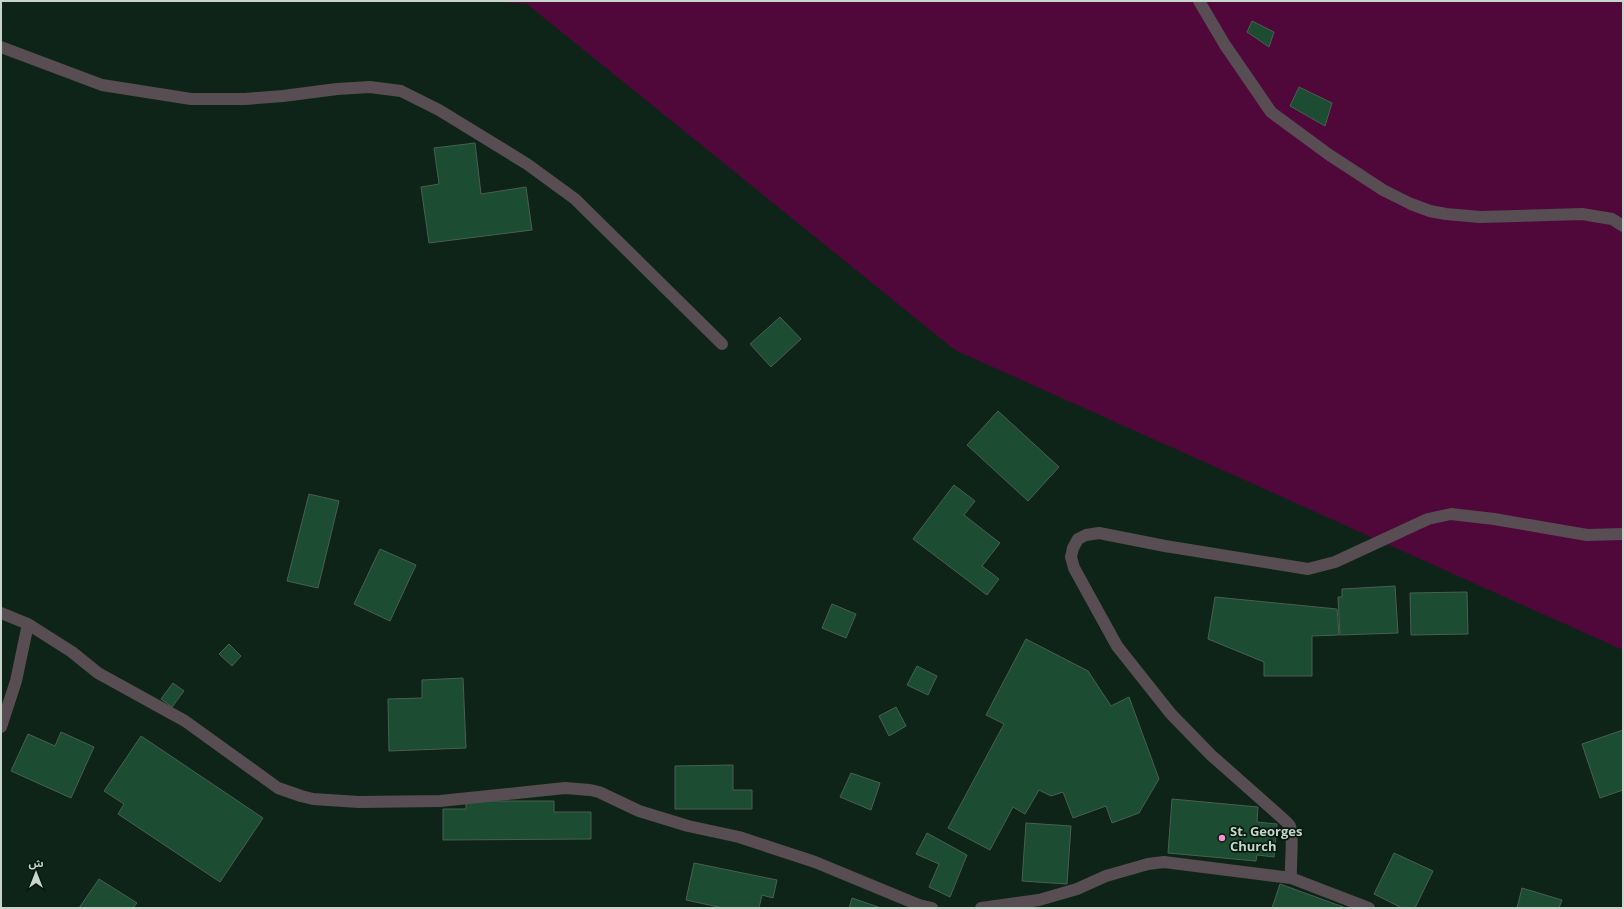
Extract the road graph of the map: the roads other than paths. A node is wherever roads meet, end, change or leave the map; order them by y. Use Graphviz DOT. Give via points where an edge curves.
graph roads {
  1 [pos="1199,1"];
  2 [pos="1,47"];
  3 [pos="1623,226"];
  4 [pos="722,344"];
  5 [pos="1623,534"];
  6 [pos="1,613"];
  7 [pos="28,624"];
  8 [pos="1,727"];
  9 [pos="1291,878"];
  10 [pos="932,908"];
  11 [pos="980,908"];
  12 [pos="1369,908"];
  1 -- 3 [label="street" via="1225,45 1271,112 1328,154 1390,193 1411,204 1446,214 1480,217 1582,214 1612,219"];
  2 -- 4 [label="street" via="102,85 191,99 244,99 370,87 401,91 439,110 514,156 575,200"];
  5 -- 9 [label="street" via="1588,535 1451,514 1428,519 1335,562 1308,568 1099,533 1078,539 1072,548 1074,568 1117,646 1171,714 1211,755 1290,826"];
  6 -- 7 [label="street"];
  7 -- 8 [label="street" via="16,681"];
  7 -- 10 [label="street" via="72,652 98,673 185,721 278,788 301,796 358,802 440,801 565,788 590,790 646,813 688,826 739,837 815,862"];
  9 -- 11 [label="street" via="1164,862 1106,876 1077,889 1039,900"];
  9 -- 12 [label="street"];
}
